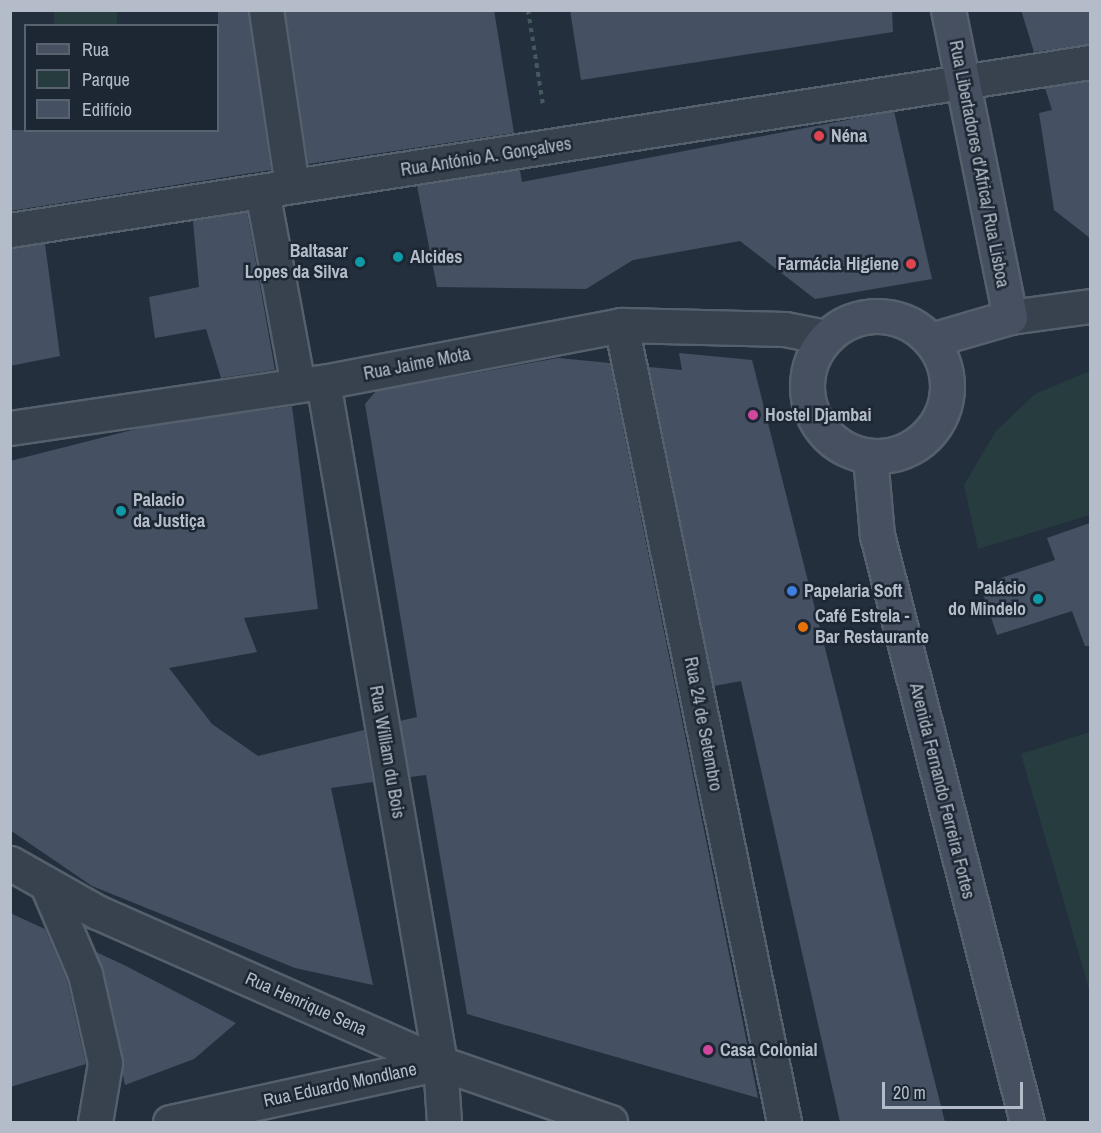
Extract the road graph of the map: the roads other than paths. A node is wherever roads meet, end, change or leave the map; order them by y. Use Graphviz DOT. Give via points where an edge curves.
graph roads {
  1 [pos="266,10"];
  2 [pos="948,10"];
  3 [pos="1090,62"];
  4 [pos="961,79"];
  5 [pos="277,189"];
  6 [pos="10,230"];
  7 [pos="1090,306"];
  8 [pos="1010,317"];
  9 [pos="621,325"];
  10 [pos="825,338"];
  11 [pos="931,340"];
  12 [pos="310,383"];
  13 [pos="10,429"];
  14 [pos="870,457"];
  15 [pos="10,864"];
  16 [pos="47,885"];
  17 [pos="440,1063"];
  18 [pos="95,1122"];
  19 [pos="170,1122"];
  20 [pos="444,1122"];
  21 [pos="610,1122"];
  22 [pos="784,1122"];
  23 [pos="1027,1122"];
  1 -- 5 [label="street, Rua William du Bois"];
  2 -- 4 [label="main road, Rua Libertadores d'Africa/ Rua Lisboa"];
  3 -- 4 [label="street, Rua António A. Gonçalves"];
  4 -- 5 [label="street, Rua António A. Gonçalves"];
  4 -- 8 [label="main road, Rua Libertadores d'Africa/ Rua Lisboa"];
  5 -- 6 [label="street, Rua António A. Gonçalves"];
  5 -- 12 [label="street, Rua William du Bois"];
  7 -- 8 [label="street"];
  8 -- 11 [label="main road"];
  9 -- 10 [label="street, Rua Jaime Mota" via="785,329"];
  9 -- 12 [label="street, Rua Jaime Mota"];
  9 -- 22 [label="street, Rua 24 de Setembro"];
  10 -- 11 [label="main road" via="866,315 913,324"];
  10 -- 14 [label="main road" via="812,356 807,400 829,439"];
  11 -- 14 [label="main road" via="948,385 933,430 908,449"];
  12 -- 13 [label="street, Rua Jaime Mota"];
  12 -- 17 [label="street, Rua William du Bois"];
  14 -- 23 [label="main road, Avenida Fernando Ferreira Fortes" via="877,535"];
  15 -- 16 [label="street, Rua Henrique Sena"];
  16 -- 17 [label="street, Rua Henrique Sena" via="97,912"];
  16 -- 18 [label="street" via="85,974 105,1063"];
  17 -- 19 [label="street, Rua Eduardo Mondlane"];
  17 -- 20 [label="street, Rua William du Bois"];
  17 -- 21 [label="street, Rua Henrique Sena"];
}
